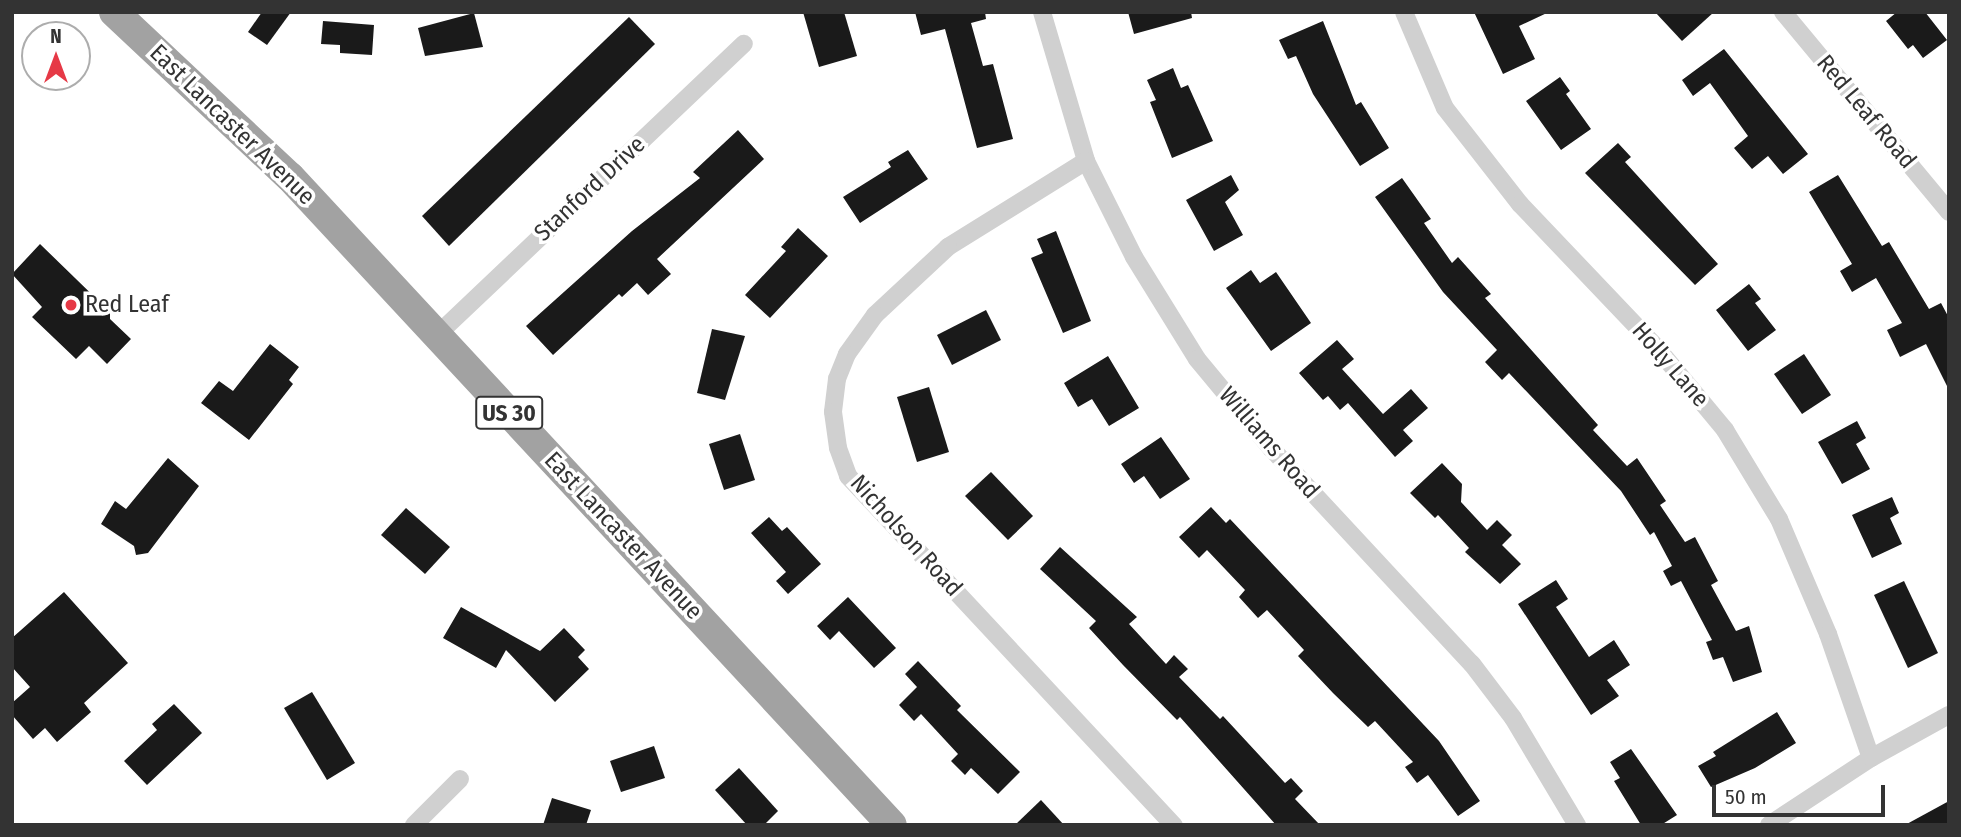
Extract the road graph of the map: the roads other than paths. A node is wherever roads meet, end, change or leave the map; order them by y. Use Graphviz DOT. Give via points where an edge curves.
graph roads {
  1 [pos="114,12"];
  2 [pos="1042,12"];
  3 [pos="1404,12"];
  4 [pos="1783,12"];
  5 [pos="744,44"];
  6 [pos="1086,161"];
  7 [pos="1949,212"];
  8 [pos="437,334"];
  9 [pos="1949,715"];
  10 [pos="1871,758"];
  11 [pos="460,779"];
  12 [pos="414,825"];
  13 [pos="892,825"];
  14 [pos="1174,825"];
  15 [pos="1577,825"];
  16 [pos="1769,825"];
  1 -- 8 [label="highway, East Lancaster Avenue / US 30" via="290,177"];
  2 -- 6 [label="street, Williams Road"];
  3 -- 10 [label="street, Holly Lane" via="1446,108 1520,204 1657,348 1725,430 1779,519 1828,634"];
  4 -- 7 [label="street, Red Leaf Road"];
  5 -- 8 [label="street, Stanford Drive"];
  6 -- 14 [label="street, Nicholson Road" via="948,247 875,315 847,354 837,379 834,424 848,476"];
  6 -- 15 [label="street, Williams Road" via="1134,257 1197,359 1271,448 1472,664 1513,718"];
  8 -- 13 [label="highway, East Lancaster Avenue / US 30"];
  9 -- 10 [label="street"];
  10 -- 16 [label="street"];
  11 -- 12 [label="street"];
}
